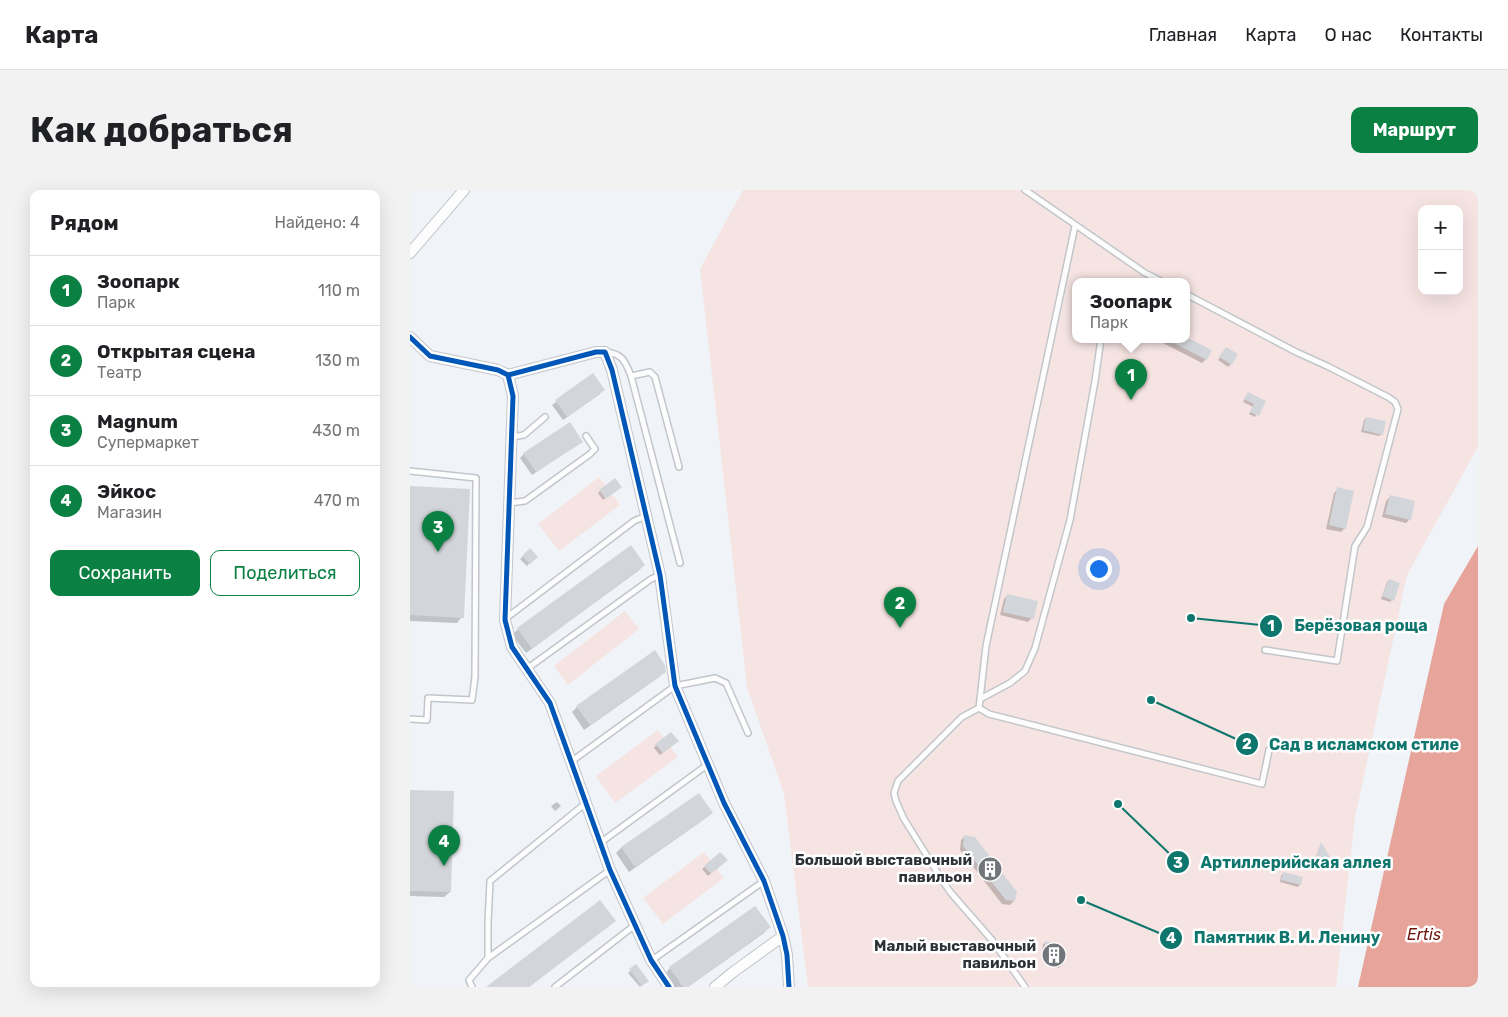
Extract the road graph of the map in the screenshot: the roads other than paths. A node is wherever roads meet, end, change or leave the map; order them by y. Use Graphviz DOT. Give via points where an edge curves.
graph roads {
  1 [pos="464,190"];
  2 [pos="1025,190"];
  3 [pos="1075,226"];
  4 [pos="410,253"];
  5 [pos="1155,278"];
  6 [pos="1190,296"];
  7 [pos="410,337"];
  8 [pos="1100,343"];
  9 [pos="606,352"];
  10 [pos="508,375"];
  11 [pos="631,376"];
  12 [pos="545,417"];
  13 [pos="586,436"];
  14 [pos="511,437"];
  15 [pos="679,467"];
  16 [pos="410,471"];
  17 [pos="509,503"];
  18 [pos="646,516"];
  19 [pos="680,563"];
  20 [pos="660,575"];
  21 [pos="505,620"];
  22 [pos="1265,650"];
  23 [pos="528,668"];
  24 [pos="675,686"];
  25 [pos="980,699"];
  26 [pos="979,708"];
  27 [pos="410,719"];
  28 [pos="748,733"];
  29 [pos="1269,750"];
  30 [pos="572,761"];
  31 [pos="707,765"];
  32 [pos="586,803"];
  33 [pos="600,843"];
  34 [pos="610,870"];
  35 [pos="764,881"];
  36 [pos="635,925"];
  37 [pos="783,936"];
  38 [pos="488,958"];
  39 [pos="651,960"];
  40 [pos="472,987"];
  41 [pos="555,987"];
  42 [pos="669,987"];
  43 [pos="716,987"];
  44 [pos="789,987"];
  45 [pos="1025,987"];
  1 -- 4 [label="street"];
  2 -- 3 [label="lane"];
  3 -- 5 [label="lane"];
  3 -- 25 [label="lane" via="986,646"];
  6 -- 22 [label="lane" via="1388,397 1398,409 1368,527 1355,546 1337,660"];
  7 -- 10 [label="street" via="430,356"];
  8 -- 25 [label="lane" via="1070,520 1035,648 1025,671"];
  9 -- 10 [label="street"];
  9 -- 11 [label="lane" via="621,357"];
  9 -- 18 [label="street"];
  10 -- 14 [label="street" via="513,396"];
  11 -- 15 [label="lane" via="650,372 655,377"];
  11 -- 19 [label="lane"];
  12 -- 14 [label="lane" via="524,435"];
  13 -- 17 [label="lane" via="594,449 590,454 525,501"];
  14 -- 17 [label="street"];
  16 -- 27 [label="lane" via="476,478 475,677 472,700 428,698 427,720"];
  17 -- 21 [label="street"];
  18 -- 20 [label="street"];
  18 -- 21 [label="lane" via="634,521"];
  20 -- 23 [label="lane"];
  20 -- 24 [label="street"];
  21 -- 23 [label="street" via="512,647"];
  23 -- 30 [label="street" via="550,702"];
  24 -- 28 [label="lane" via="715,678 726,683"];
  24 -- 30 [label="lane"];
  24 -- 31 [label="street"];
  25 -- 26 [label="lane"];
  26 -- 29 [label="lane" via="989,714 1262,784"];
  26 -- 45 [label="lane" via="962,717 898,781 894,793 904,819 944,884 992,940"];
  30 -- 32 [label="street"];
  31 -- 33 [label="lane"];
  31 -- 35 [label="street"];
  32 -- 33 [label="street"];
  32 -- 38 [label="lane" via="490,881"];
  33 -- 34 [label="street"];
  34 -- 36 [label="street"];
  34 -- 38 [label="lane"];
  35 -- 37 [label="street"];
  35 -- 39 [label="lane"];
  36 -- 39 [label="street"];
  36 -- 41 [label="lane"];
  37 -- 43 [label="street"];
  37 -- 44 [label="street"];
  38 -- 40 [label="lane" via="469,980"];
  39 -- 42 [label="street"];
}
